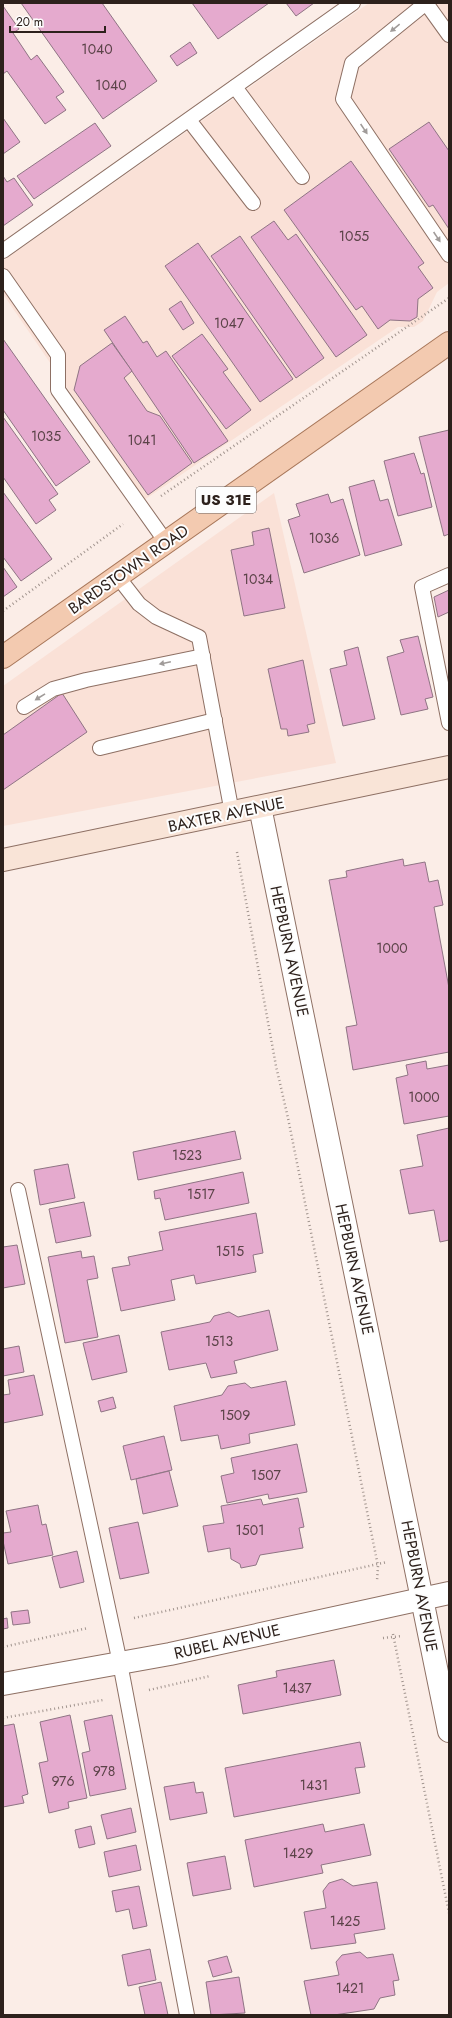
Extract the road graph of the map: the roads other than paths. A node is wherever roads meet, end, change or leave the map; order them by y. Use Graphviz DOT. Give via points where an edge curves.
graph roads {
  1 [pos="353,3"];
  2 [pos="426,3"];
  3 [pos="449,35"];
  4 [pos="235,87"];
  5 [pos="189,120"];
  6 [pos="302,177"];
  7 [pos="253,203"];
  8 [pos="3,251"];
  9 [pos="449,255"];
  10 [pos="3,276"];
  11 [pos="449,343"];
  12 [pos="166,542"];
  13 [pos="449,575"];
  14 [pos="118,576"];
  15 [pos="203,656"];
  16 [pos="3,657"];
  17 [pos="24,707"];
  18 [pos="215,720"];
  19 [pos="449,723"];
  20 [pos="100,748"];
  21 [pos="449,767"];
  22 [pos="260,807"];
  23 [pos="232,813"];
  24 [pos="3,860"];
  25 [pos="18,1190"];
  26 [pos="449,1593"];
  27 [pos="423,1598"];
  28 [pos="120,1663"];
  29 [pos="3,1684"];
  30 [pos="449,1731"];
  31 [pos="187,2015"];
  1 -- 4 [label="lane"];
  2 -- 3 [label="lane"];
  2 -- 9 [label="lane, one-way" via="352,63 343,99"];
  4 -- 5 [label="lane"];
  4 -- 6 [label="lane"];
  5 -- 7 [label="lane"];
  5 -- 8 [label="lane"];
  10 -- 12 [label="lane" via="58,355 58,390"];
  11 -- 12 [label="main road, BARDSTOWN ROAD / US 31E"];
  12 -- 14 [label="main road, BARDSTOWN ROAD / US 31E"];
  13 -- 19 [label="lane" via="422,587"];
  14 -- 15 [label="lane" via="139,604 156,617 199,637"];
  14 -- 16 [label="main road, BARDSTOWN ROAD / US 31E"];
  15 -- 17 [label="lane, one-way" via="53,689"];
  15 -- 18 [label="lane"];
  18 -- 20 [label="lane"];
  18 -- 23 [label="lane"];
  21 -- 22 [label="main road, BAXTER AVENUE"];
  22 -- 23 [label="main road, BAXTER AVENUE"];
  22 -- 27 [label="street, HEPBURN AVENUE"];
  23 -- 24 [label="main road, BAXTER AVENUE"];
  25 -- 28 [label="lane"];
  26 -- 27 [label="street, RUBEL AVENUE"];
  27 -- 28 [label="street, RUBEL AVENUE"];
  27 -- 30 [label="street, HEPBURN AVENUE"];
  28 -- 29 [label="street, RUBEL AVENUE"];
  28 -- 31 [label="lane"];
}
